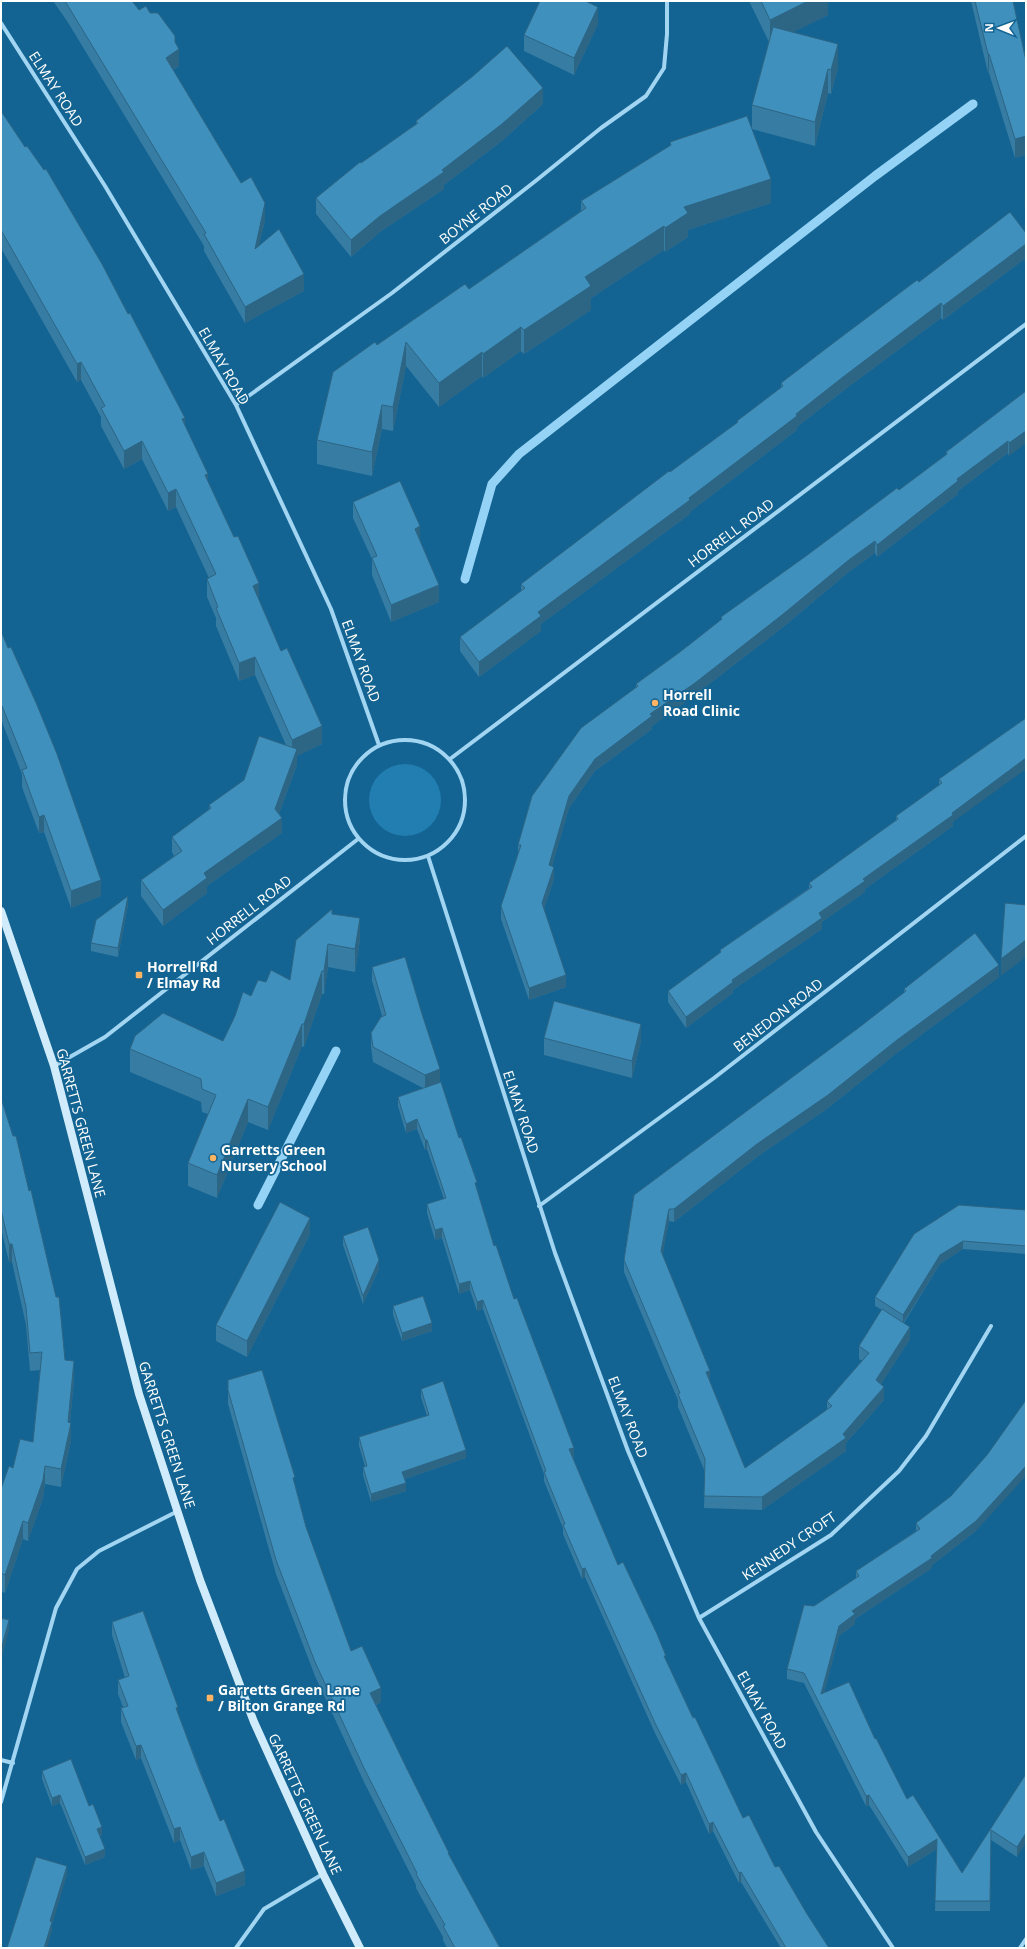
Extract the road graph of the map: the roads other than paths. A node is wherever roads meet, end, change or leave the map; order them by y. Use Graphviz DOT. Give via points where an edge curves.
graph roads {
  1 [pos="667,1"];
  2 [pos="1,23"];
  3 [pos="1026,324"];
  4 [pos="236,405"];
  5 [pos="379,745"];
  6 [pos="450,759"];
  7 [pos="1026,836"];
  8 [pos="358,839"];
  9 [pos="428,856"];
  10 [pos="1,911"];
  11 [pos="54,1066"];
  12 [pos="539,1206"];
  13 [pos="991,1326"];
  14 [pos="178,1511"];
  15 [pos="699,1618"];
  16 [pos="1,1760"];
  17 [pos="13,1763"];
  18 [pos="1,1802"];
  19 [pos="323,1874"];
  20 [pos="1026,1939"];
  21 [pos="236,1948"];
  22 [pos="360,1948"];
  23 [pos="893,1948"];
  24 [pos="1020,1948"];
  1 -- 4 [label="street, BOYNE ROAD" via="664,68 646,96 601,128 392,293"];
  2 -- 4 [label="street, ELMAY ROAD" via="105,186"];
  3 -- 6 [label="street, HORRELL ROAD"];
  4 -- 5 [label="street, ELMAY ROAD" via="330,609"];
  5 -- 6 [label="street" via="397,740 416,740 435,747"];
  5 -- 8 [label="street" via="361,757 349,776 344,798 347,820"];
  6 -- 9 [label="street" via="460,775 465,794 464,813 457,832 444,846"];
  7 -- 12 [label="street, BENEDON ROAD" via="714,1078"];
  8 -- 9 [label="street" via="383,857 397,861"];
  8 -- 11 [label="street, HORRELL ROAD" via="105,1037"];
  9 -- 12 [label="street, ELMAY ROAD"];
  10 -- 11 [label="street, GARRETTS GREEN LANE"];
  11 -- 14 [label="street, GARRETTS GREEN LANE" via="139,1394"];
  12 -- 15 [label="street, ELMAY ROAD" via="628,1452"];
  13 -- 15 [label="street, KENNEDY CROFT" via="926,1436 899,1471 831,1535"];
  14 -- 17 [label="street" via="99,1551 77,1569 56,1608"];
  14 -- 19 [label="street, GARRETTS GREEN LANE" via="200,1580 254,1722"];
  15 -- 23 [label="street, ELMAY ROAD" via="816,1832"];
  16 -- 17 [label="street"];
  17 -- 18 [label="street"];
  19 -- 21 [label="street" via="264,1909"];
  19 -- 22 [label="street, GARRETTS GREEN LANE"];
  20 -- 24 [label="street"];
}
